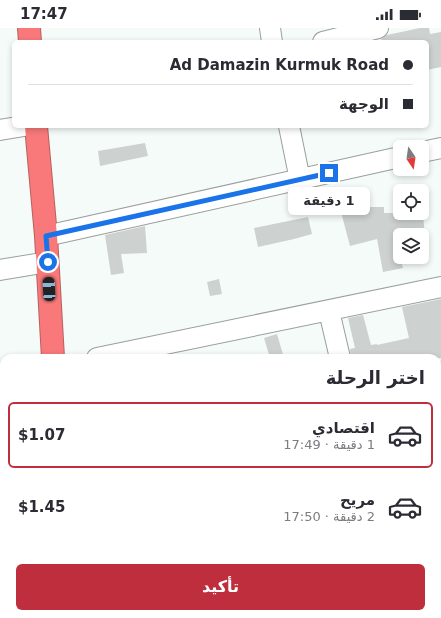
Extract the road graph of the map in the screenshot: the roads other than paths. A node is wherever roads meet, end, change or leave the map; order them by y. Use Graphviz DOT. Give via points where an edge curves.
graph roads {
  1 [pos="29,28"];
  2 [pos="270,28"];
  3 [pos="378,28"];
  4 [pos="30,40"];
  5 [pos="272,40"];
  6 [pos="331,40"];
  7 [pos="12,128"];
  8 [pos="36,128"];
  9 [pos="289,128"];
  10 [pos="0,130"];
  11 [pos="441,148"];
  12 [pos="429,151"];
  13 [pos="393,159"];
  14 [pos="300,180"];
  15 [pos="46,236"];
  16 [pos="48,262"];
  17 [pos="0,270"];
  18 [pos="441,287"];
  19 [pos="329,310"];
  20 [pos="53,354"];
  21 [pos="115,354"];
  22 [pos="339,354"];
  1 -- 4 [label="highway"];
  2 -- 5 [label="street"];
  3 -- 6 [label="street"];
  7 -- 10 [label="street"];
  8 -- 15 [label="highway"];
  9 -- 14 [label="street"];
  11 -- 12 [label="street"];
  13 -- 14 [label="street"];
  14 -- 15 [label="street"];
  15 -- 16 [label="highway"];
  16 -- 17 [label="street"];
  16 -- 20 [label="highway"];
  18 -- 19 [label="street"];
  19 -- 21 [label="street"];
  19 -- 22 [label="street"];
}
